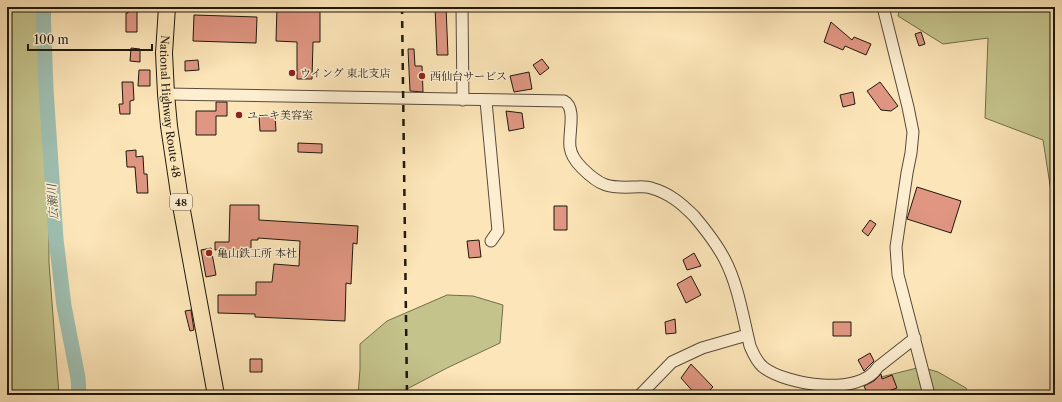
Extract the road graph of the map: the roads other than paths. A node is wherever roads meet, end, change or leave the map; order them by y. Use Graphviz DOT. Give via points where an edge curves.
graph roads {
  1 [pos="167,7"];
  2 [pos="462,7"];
  3 [pos="883,7"];
  4 [pos="166,94"];
  5 [pos="463,100"];
  6 [pos="486,101"];
  7 [pos="491,241"];
  8 [pos="747,335"];
  9 [pos="915,338"];
  10 [pos="216,395"];
  11 [pos="640,395"];
  12 [pos="929,395"];
  1 -- 4 [label="highway, National Highway Route 48 / 48" via="164,53"];
  2 -- 5 [label="street"];
  3 -- 9 [label="street" via="913,132 896,247 898,275"];
  4 -- 5 [label="street"];
  4 -- 10 [label="highway, National Highway Route 48 / 48" via="180,200"];
  5 -- 6 [label="street"];
  6 -- 7 [label="street" via="498,231"];
  6 -- 8 [label="street" via="567,103 571,114 570,148 573,157 591,176 605,186 652,188 674,198 683,206 706,231 725,259"];
  8 -- 9 [label="street" via="753,354 768,370 801,381 834,386 849,385 874,373"];
  8 -- 11 [label="street" via="702,348 672,362"];
  9 -- 12 [label="street"];
}
